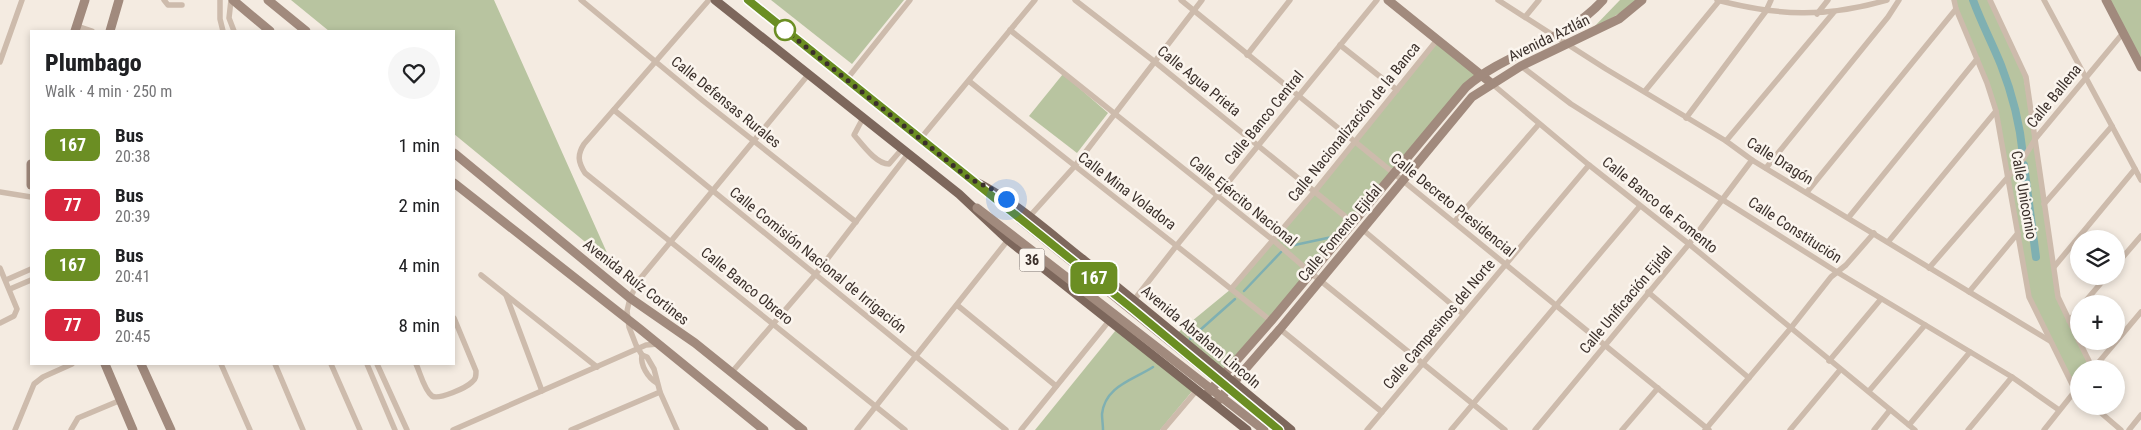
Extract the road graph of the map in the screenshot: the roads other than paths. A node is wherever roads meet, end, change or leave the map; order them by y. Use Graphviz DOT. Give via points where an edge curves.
graph roads {
  1 [pos="22,0"];
  2 [pos="85,0"];
  3 [pos="119,0"];
  4 [pos="164,0"];
  5 [pos="220,0"];
  6 [pos="232,0"];
  7 [pos="268,0"];
  8 [pos="582,0"];
  9 [pos="709,0"];
  10 [pos="715,0"];
  11 [pos="748,0"];
  12 [pos="910,0"];
  13 [pos="1035,0"];
  14 [pos="1075,0"];
  15 [pos="1180,0"];
  16 [pos="1202,0"];
  17 [pos="1290,0"];
  18 [pos="1377,0"];
  19 [pos="1388,0"];
  20 [pos="1498,0"];
  21 [pos="1539,0"];
  22 [pos="1603,0"];
  23 [pos="1642,0"];
  24 [pos="1718,0"];
  25 [pos="1771,0"];
  26 [pos="1828,0"];
  27 [pos="1887,0"];
  28 [pos="1899,0"];
  29 [pos="1954,0"];
  30 [pos="1990,0"];
  31 [pos="2044,0"];
  32 [pos="2106,0"];
  33 [pos="182,5"];
  34 [pos="1956,9"];
  35 [pos="1194,10"];
  36 [pos="1766,11"];
  37 [pos="1834,12"];
  38 [pos="1816,14"];
  39 [pos="1525,17"];
  40 [pos="76,29"];
  41 [pos="110,30"];
  42 [pos="223,30"];
  43 [pos="234,30"];
  44 [pos="269,30"];
  45 [pos="305,30"];
  46 [pos="1010,30"];
  47 [pos="2123,33"];
  48 [pos="1554,36"];
  49 [pos="1437,40"];
  50 [pos="1340,45"];
  51 [pos="1568,45"];
  52 [pos="1247,55"];
  53 [pos="1977,59"];
  54 [pos="655,61"];
  55 [pos="0,62"];
  56 [pos="1155,62"];
  57 [pos="1521,66"];
  58 [pos="2141,66"];
  59 [pos="1480,74"];
  60 [pos="808,75"];
  61 [pos="2086,77"];
  62 [pos="847,79"];
  63 [pos="969,81"];
  64 [pos="1491,83"];
  65 [pos="1396,90"];
  66 [pos="1645,91"];
  67 [pos="1299,96"];
  68 [pos="614,110"];
  69 [pos="1996,112"];
  70 [pos="1114,114"];
  71 [pos="863,118"];
  72 [pos="1686,118"];
  73 [pos="1539,124"];
  74 [pos="2112,126"];
  75 [pos="921,138"];
  76 [pos="2036,138"];
  77 [pos="754,141"];
  78 [pos="1355,141"];
  79 [pos="1726,141"];
  80 [pos="1258,145"];
  81 [pos="905,151"];
  82 [pos="455,154"];
  83 [pos="1752,160"];
  84 [pos="1589,165"];
  85 [pos="1074,167"];
  86 [pos="1766,168"];
  87 [pos="2135,169"];
  88 [pos="1393,172"];
  89 [pos="2008,177"];
  90 [pos="970,179"];
  91 [pos="1402,180"];
  92 [pos="2141,180"];
  93 [pos="455,183"];
  94 [pos="713,191"];
  95 [pos="1314,191"];
  96 [pos="0,192"];
  97 [pos="1807,192"];
  98 [pos="958,194"];
  99 [pos="1217,195"];
  100 [pos="30,197"];
  101 [pos="1724,199"];
  102 [pos="2044,204"];
  103 [pos="1640,206"];
  104 [pos="1029,217"];
  105 [pos="1849,217"];
  106 [pos="1455,221"];
  107 [pos="856,222"];
  108 [pos="1352,222"];
  109 [pos="1362,229"];
  110 [pos="1874,233"];
  111 [pos="2018,233"];
  112 [pos="2141,236"];
  113 [pos="1008,240"];
  114 [pos="1273,240"];
  115 [pos="672,241"];
  116 [pos="1888,242"];
  117 [pos="1689,244"];
  118 [pos="1177,245"];
  119 [pos="2125,255"];
  120 [pos="1505,264"];
  121 [pos="2054,267"];
  122 [pos="0,268"];
  123 [pos="1929,268"];
  124 [pos="30,269"];
  125 [pos="1837,272"];
  126 [pos="1311,273"];
  127 [pos="481,275"];
  128 [pos="815,275"];
  129 [pos="6,280"];
  130 [pos="30,280"];
  131 [pos="1319,280"];
  132 [pos="2100,285"];
  133 [pos="10,289"];
  134 [pos="1231,289"];
  135 [pos="1648,292"];
  136 [pos="1969,292"];
  137 [pos="506,294"];
  138 [pos="2091,295"];
  139 [pos="630,298"];
  140 [pos="1881,299"];
  141 [pos="1134,300"];
  142 [pos="957,305"];
  143 [pos="1556,306"];
  144 [pos="2141,312"];
  145 [pos="1463,314"];
  146 [pos="455,320"];
  147 [pos="628,321"];
  148 [pos="1109,321"];
  149 [pos="1271,321"];
  150 [pos="2069,321"];
  151 [pos="0,323"];
  152 [pos="774,324"];
  153 [pos="1926,325"];
  154 [pos="1280,329"];
  155 [pos="1790,329"];
  156 [pos="2050,342"];
  157 [pos="658,344"];
  158 [pos="1606,344"];
  159 [pos="638,349"];
  160 [pos="1970,352"];
  161 [pos="916,356"];
  162 [pos="1203,359"];
  163 [pos="2101,360"];
  164 [pos="1829,361"];
  165 [pos="1422,364"];
  166 [pos="70,365"];
  167 [pos="105,365"];
  168 [pos="142,365"];
  169 [pos="221,365"];
  170 [pos="275,365"];
  171 [pos="331,365"];
  172 [pos="367,365"];
  173 [pos="377,365"];
  174 [pos="416,365"];
  175 [pos="597,368"];
  176 [pos="1840,370"];
  177 [pos="732,372"];
  178 [pos="1223,375"];
  179 [pos="2070,376"];
  180 [pos="2012,377"];
  181 [pos="1749,378"];
  182 [pos="1184,381"];
  183 [pos="1233,382"];
  184 [pos="1056,386"];
  185 [pos="1658,388"];
  186 [pos="1197,390"];
  187 [pos="542,391"];
  188 [pos="1869,391"];
  189 [pos="660,392"];
  190 [pos="1205,396"];
  191 [pos="2070,398"];
  192 [pos="121,400"];
  193 [pos="1215,404"];
  194 [pos="1473,404"];
  195 [pos="876,407"];
  196 [pos="1890,410"];
  197 [pos="2059,410"];
  198 [pos="1382,412"];
  199 [pos="2104,415"];
  200 [pos="2141,415"];
  201 [pos="1909,424"];
  202 [pos="1707,429"];
  203 [pos="15,430"];
  204 [pos="72,430"];
  205 [pos="133,430"];
  206 [pos="171,430"];
  207 [pos="250,430"];
  208 [pos="303,430"];
  209 [pos="360,430"];
  210 [pos="396,430"];
  211 [pos="407,430"];
  212 [pos="453,430"];
  213 [pos="571,430"];
  214 [pos="677,430"];
  215 [pos="764,430"];
  216 [pos="802,430"];
  217 [pos="856,430"];
  218 [pos="905,430"];
  219 [pos="1006,430"];
  220 [pos="1021,430"];
  221 [pos="1163,430"];
  222 [pos="1248,430"];
  223 [pos="1264,430"];
  224 [pos="1279,430"];
  225 [pos="1292,430"];
  226 [pos="1367,430"];
  227 [pos="1452,430"];
  228 [pos="1505,430"];
  229 [pos="1535,430"];
  230 [pos="1622,430"];
  231 [pos="1790,430"];
  232 [pos="1874,430"];
  233 [pos="1916,430"];
  234 [pos="1968,430"];
  235 [pos="2044,430"];
  236 [pos="2121,430"];
  237 [pos="2130,430"];
  1 -- 55 [label="street"];
  2 -- 40 [label="main road"];
  3 -- 41 [label="main road"];
  4 -- 33 [label="street" via="168,5"];
  5 -- 42 [label="street"];
  6 -- 43 [label="street" via="229,18"];
  6 -- 44 [label="main road"];
  7 -- 45 [label="main road"];
  8 -- 54 [label="street, Calle Defensas Rurales"];
  9 -- 54 [label="street"];
  10 -- 60 [label="main road, 36"];
  11 -- 62 [label="main road, 36"];
  12 -- 62 [label="street"];
  13 -- 46 [label="street"];
  14 -- 56 [label="street, Calle Agua Prieta"];
  15 -- 35 [label="street, Calle Decreto Presidencial"];
  16 -- 35 [label="street"];
  17 -- 52 [label="street"];
  18 -- 50 [label="street, Calle Banco Central"];
  19 -- 49 [label="main road, Calle Banco de Fomento"];
  20 -- 39 [label="street, Calle Dragón"];
  21 -- 39 [label="street"];
  22 -- 48 [label="main road, Avenida Aztlán"];
  23 -- 51 [label="main road, Avenida Aztlán" via="1619,19"];
  24 -- 36 [label="street"];
  24 -- 66 [label="street"];
  25 -- 36 [label="street"];
  26 -- 38 [label="street"];
  27 -- 37 [label="street"];
  28 -- 86 [label="street"];
  29 -- 34 [label="street, Calle Unicornio"];
  30 -- 76 [label="street, Calle Unicornio" via="2026,77"];
  31 -- 61 [label="street"];
  32 -- 47 [label="main road"];
  34 -- 53 [label="street, Calle Unicornio"];
  34 -- 97 [label="street"];
  35 -- 52 [label="street, Calle Decreto Presidencial"];
  35 -- 56 [label="street"];
  36 -- 38 [label="street"];
  36 -- 72 [label="street"];
  37 -- 38 [label="street"];
  37 -- 79 [label="street"];
  39 -- 48 [label="street, Calle Dragón"];
  46 -- 63 [label="street"];
  46 -- 70 [label="street, Calle Ejército Nacional"];
  47 -- 58 [label="main road"];
  47 -- 61 [label="street, Calle Ballena"];
  48 -- 51 [label="street, Calle Dragón"];
  48 -- 59 [label="main road, Avenida Aztlán"];
  49 -- 59 [label="main road, Calle Banco de Fomento"];
  49 -- 65 [label="street, Calle Nacionalización de la Banca"];
  50 -- 65 [label="street"];
  50 -- 67 [label="street, Calle Banco Central"];
  51 -- 57 [label="main road, Avenida Aztlán"];
  51 -- 66 [label="street, Calle Dragón"];
  52 -- 67 [label="street, Calle Decreto Presidencial"];
  53 -- 69 [label="street, Calle Unicornio"];
  53 -- 105 [label="street"];
  54 -- 68 [label="street"];
  54 -- 77 [label="street, Calle Defensas Rurales"];
  56 -- 70 [label="street"];
  56 -- 80 [label="street, Calle Agua Prieta"];
  57 -- 64 [label="main road, Avenida Aztlán"];
  57 -- 101 [label="street, Calle Constitución" via="1571,104"];
  59 -- 64 [label="main road, Calle Banco de Fomento"];
  59 -- 88 [label="main road, Calle Fomento Ejidal" via="1466,86"];
  60 -- 71 [label="main road, 36"];
  60 -- 77 [label="street"];
  61 -- 74 [label="street"];
  61 -- 76 [label="street, Calle Ballena"];
  62 -- 75 [label="main road, 36"];
  63 -- 75 [label="street"];
  63 -- 85 [label="street, Calle Mina Voladora"];
  64 -- 73 [label="street, Calle Banco de Fomento"];
  64 -- 91 [label="main road, Calle Fomento Ejidal" via="1472,97"];
  65 -- 78 [label="street, Calle Nacionalización de la Banca"];
  66 -- 72 [label="street, Calle Dragón"];
  67 -- 78 [label="street, Calle Decreto Presidencial"];
  67 -- 80 [label="street, Calle Banco Central"];
  68 -- 94 [label="street, Calle Comisión Nacional de Irrigación"];
  68 -- 115 [label="street, Calle Banco Obrero" via="584,144 578,158 585,173"];
  69 -- 89 [label="street, Calle Unicornio"];
  69 -- 116 [label="street"];
  70 -- 85 [label="street"];
  70 -- 99 [label="street, Calle Ejército Nacional"];
  71 -- 81 [label="main road, 36"];
  71 -- 81 [label="street" via="854,135 885,164"];
  72 -- 79 [label="street, Calle Dragón"];
  73 -- 84 [label="street, Calle Banco de Fomento"];
  73 -- 106 [label="street"];
  74 -- 87 [label="street"];
  74 -- 102 [label="street"];
  75 -- 90 [label="main road, 36"];
  76 -- 89 [label="street, Calle Ballena"];
  76 -- 102 [label="street, Calle Unicornio"];
  77 -- 94 [label="street"];
  77 -- 107 [label="street, Calle Defensas Rurales"];
  78 -- 88 [label="street, Calle Decreto Presidencial"];
  78 -- 95 [label="street, Calle Nacionalización de la Banca"];
  79 -- 83 [label="street, Calle Dragón"];
  80 -- 95 [label="street, Calle Agua Prieta"];
  80 -- 99 [label="street, Calle Banco Central"];
  81 -- 98 [label="main road, 36"];
  81 -- 107 [label="street"];
  82 -- 139 [label="main road, Avenida Ruíz Cortines"];
  83 -- 86 [label="street, Calle Dragón"];
  83 -- 101 [label="street, Calle Unificación Ejidal"];
  84 -- 103 [label="street, Calle Banco de Fomento"];
  84 -- 120 [label="street, Calle Campesinos del Norte"];
  85 -- 104 [label="street"];
  85 -- 118 [label="street, Calle Mina Voladora"];
  86 -- 97 [label="street, Calle Dragón"];
  87 -- 92 [label="street"];
  87 -- 121 [label="street"];
  88 -- 91 [label="street, Calle Decreto Presidencial"];
  88 -- 108 [label="main road, Calle Fomento Ejidal"];
  89 -- 111 [label="street, Calle Unicornio"];
  89 -- 123 [label="street, Calle Ballena"];
  90 -- 104 [label="main road, Avenida Abraham Lincoln / 36" via="994,190"];
  90 -- 224 [label="main road, 36, bridge"];
  91 -- 106 [label="street, Calle Decreto Presidencial"];
  91 -- 109 [label="main road, Calle Fomento Ejidal"];
  93 -- 147 [label="main road"];
  94 -- 115 [label="street"];
  94 -- 128 [label="street, Calle Comisión Nacional de Irrigación"];
  95 -- 108 [label="street, Calle Agua Prieta"];
  95 -- 114 [label="street, Calle Nacionalización de la Banca"];
  96 -- 100 [label="street"];
  97 -- 105 [label="street, Calle Dragón"];
  98 -- 113 [label="main road, 36"];
  98 -- 223 [label="main road, 36, bridge"];
  99 -- 114 [label="street, Calle Ejército Nacional"];
  99 -- 118 [label="street, Calle Banco Central"];
  101 -- 117 [label="street, Calle Unificación Ejidal"];
  101 -- 125 [label="street, Calle Constitución"];
  102 -- 121 [label="street, Calle Unicornio"];
  103 -- 117 [label="street, Calle Banco de Fomento"];
  103 -- 143 [label="street"];
  104 -- 141 [label="main road, Avenida Abraham Lincoln / 36"];
  105 -- 110 [label="street, Calle Dragón"];
  106 -- 120 [label="street, Calle Decreto Presidencial"];
  107 -- 128 [label="street"];
  108 -- 126 [label="main road, Calle Fomento Ejidal"];
  109 -- 131 [label="main road, Calle Fomento Ejidal"];
  109 -- 145 [label="street"];
  110 -- 116 [label="street, Calle Dragón"];
  110 -- 125 [label="street"];
  111 -- 136 [label="street"];
  111 -- 156 [label="street, Calle Unicornio" via="2029,297"];
  112 -- 119 [label="street"];
  113 -- 142 [label="street"];
  113 -- 148 [label="main road, 36"];
  114 -- 126 [label="street, Calle Ejército Nacional"];
  114 -- 134 [label="street, Calle Nacionalización de la Banca"];
  115 -- 139 [label="street" via="636,285"];
  115 -- 152 [label="street, Calle Banco Obrero"];
  116 -- 123 [label="street, Calle Dragón"];
  117 -- 135 [label="street, Calle Unificación Ejidal"];
  117 -- 155 [label="street, Calle Banco de Fomento"];
  118 -- 134 [label="street, Calle Mina Voladora"];
  118 -- 141 [label="street, Calle Banco Central"];
  120 -- 143 [label="street, Calle Decreto Presidencial"];
  120 -- 145 [label="street, Calle Campesinos del Norte"];
  121 -- 150 [label="street, Calle Unicornio" via="2058,297"];
  122 -- 129 [label="street"];
  123 -- 136 [label="street, Calle Dragón"];
  124 -- 129 [label="street"];
  125 -- 140 [label="street, Calle Constitución"];
  125 -- 155 [label="street"];
  126 -- 131 [label="street, Calle Ejército Nacional"];
  126 -- 149 [label="main road, Calle Fomento Ejidal"];
  127 -- 137 [label="street"];
  128 -- 152 [label="street"];
  128 -- 161 [label="street, Calle Comisión Nacional de Irrigación"];
  129 -- 133 [label="street"];
  130 -- 133 [label="street"];
  131 -- 154 [label="main road, Calle Fomento Ejidal"];
  131 -- 165 [label="street, Calle Ejército Nacional"];
  132 -- 138 [label="street"];
  133 -- 151 [label="street" via="17,313"];
  134 -- 149 [label="street, Calle Mina Voladora"];
  135 -- 158 [label="street, Calle Unificación Ejidal"];
  135 -- 181 [label="street"];
  136 -- 156 [label="street, Calle Dragón"];
  137 -- 175 [label="street"];
  137 -- 187 [label="street"];
  139 -- 147 [label="street"];
  139 -- 177 [label="main road, Avenida Ruíz Cortines"];
  140 -- 153 [label="street, Calle Constitución"];
  140 -- 164 [label="street"];
  141 -- 162 [label="main road, Avenida Abraham Lincoln / 36"];
  142 -- 161 [label="street"];
  142 -- 184 [label="street"];
  143 -- 158 [label="street, Calle Decreto Presidencial"];
  143 -- 194 [label="street"];
  144 -- 163 [label="street"];
  145 -- 165 [label="street, Calle Campesinos del Norte"];
  146 -- 174 [label="street" via="476,372 472,383 434,397 427,390"];
  147 -- 157 [label="main road"];
  147 -- 159 [label="street"];
  148 -- 182 [label="main road, 36"];
  148 -- 184 [label="street"];
  149 -- 178 [label="main road, Calle Fomento Ejidal"];
  152 -- 177 [label="street"];
  152 -- 195 [label="street, Calle Banco Obrero"];
  153 -- 160 [label="street, Calle Constitución"];
  153 -- 188 [label="street"];
  154 -- 183 [label="main road, Calle Fomento Ejidal"];
  154 -- 198 [label="street"];
  155 -- 164 [label="street, Calle Banco de Fomento"];
  155 -- 181 [label="street"];
  156 -- 179 [label="street, Calle Unicornio"];
  157 -- 159 [label="street"];
  157 -- 215 [label="main road"];
  158 -- 185 [label="street, Calle Decreto Presidencial"];
  158 -- 229 [label="street, Calle Unificación Ejidal"];
  159 -- 175 [label="street"];
  159 -- 189 [label="street" via="652,364"];
  160 -- 180 [label="street, Calle Constitución"];
  160 -- 201 [label="street"];
  161 -- 195 [label="street"];
  161 -- 219 [label="street, Calle Comisión Nacional de Irrigación"];
  162 -- 178 [label="main road, Avenida Abraham Lincoln / 36"];
  162 -- 182 [label="main road" via="1201,374"];
  164 -- 176 [label="street, Calle Banco de Fomento"];
  165 -- 194 [label="street, Calle Ejército Nacional"];
  165 -- 198 [label="street, Calle Campesinos del Norte"];
  166 -- 203 [label="street" via="34,384"];
  167 -- 192 [label="main road"];
  168 -- 206 [label="main road"];
  169 -- 207 [label="street"];
  170 -- 208 [label="street"];
  171 -- 209 [label="street"];
  172 -- 210 [label="street"];
  173 -- 211 [label="street"];
  175 -- 187 [label="street"];
  176 -- 188 [label="street, Calle Banco de Fomento"];
  176 -- 231 [label="street"];
  177 -- 216 [label="main road, Avenida Ruíz Cortines"];
  178 -- 183 [label="main road, Avenida Abraham Lincoln / 36"];
  178 -- 190 [label="main road, Calle Fomento Ejidal"];
  180 -- 197 [label="street, Calle Constitución"];
  180 -- 234 [label="street"];
  181 -- 202 [label="street"];
  182 -- 186 [label="main road, 36"];
  183 -- 193 [label="main road, Calle Fomento Ejidal"];
  183 -- 225 [label="main road, Avenida Abraham Lincoln / 36"];
  184 -- 220 [label="street"];
  185 -- 202 [label="street, Calle Decreto Presidencial"];
  185 -- 230 [label="street"];
  186 -- 190 [label="main road, 36"];
  186 -- 221 [label="street"];
  187 -- 212 [label="street"];
  188 -- 196 [label="street, Calle Banco de Fomento"];
  189 -- 213 [label="street"];
  189 -- 214 [label="street"];
  190 -- 193 [label="main road, 36"];
  191 -- 197 [label="street"];
  192 -- 204 [label="street" via="78,418"];
  192 -- 205 [label="main road"];
  193 -- 222 [label="main road, 36"];
  194 -- 227 [label="street"];
  194 -- 228 [label="street, Calle Ejército Nacional"];
  195 -- 217 [label="street"];
  195 -- 218 [label="street, Calle Banco Obrero"];
  196 -- 201 [label="street, Calle Banco de Fomento"];
  196 -- 232 [label="street"];
  197 -- 235 [label="street"];
  198 -- 226 [label="street, Calle Campesinos del Norte"];
  199 -- 236 [label="street"];
  200 -- 237 [label="street"];
  201 -- 233 [label="street, Calle Banco de Fomento"];
}
